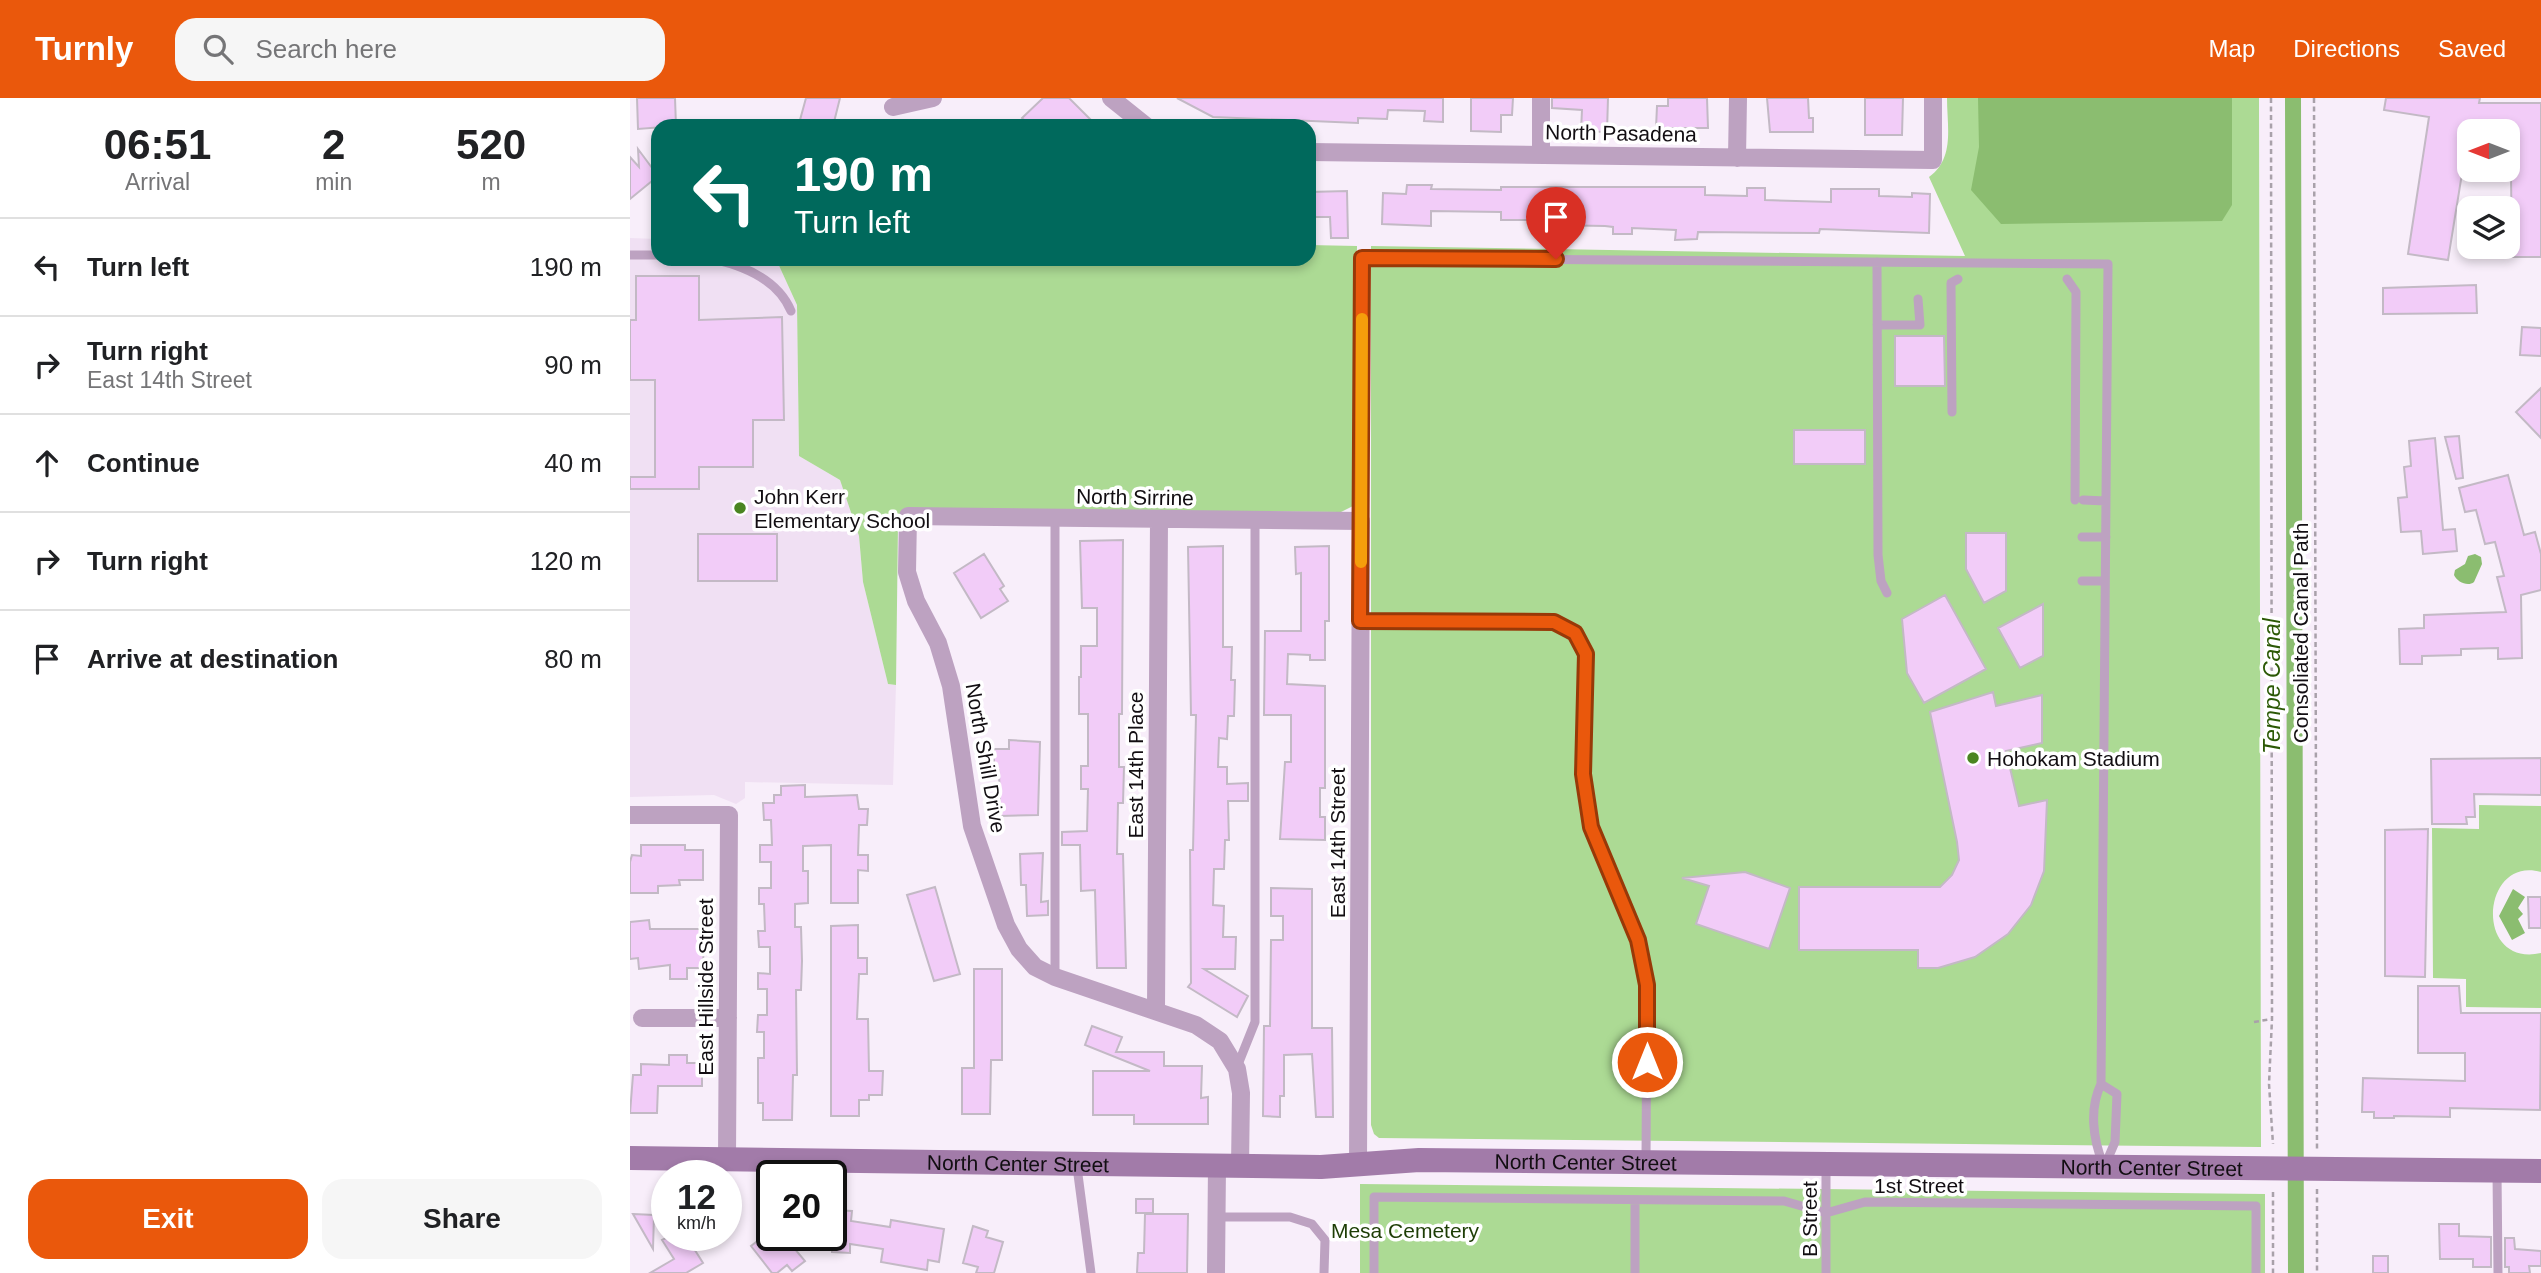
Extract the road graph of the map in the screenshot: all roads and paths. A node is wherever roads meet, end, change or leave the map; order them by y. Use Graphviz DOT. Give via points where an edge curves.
graph roads {
  1 [pos="933,98"];
  2 [pos="1111,98"];
  3 [pos="1541,98"];
  4 [pos="1738,98"];
  5 [pos="1933,98"];
  6 [pos="2271,98"];
  7 [pos="2315,98"];
  8 [pos="893,107"];
  9 [pos="1136,119"];
  10 [pos="1316,152"];
  11 [pos="1541,155"];
  12 [pos="1737,158"];
  13 [pos="630,255"];
  14 [pos="651,255"];
  15 [pos="1877,262"];
  16 [pos="733,266"];
  17 [pos="1958,279"];
  18 [pos="2067,279"];
  19 [pos="1918,299"];
  20 [pos="791,311"];
  21 [pos="1877,325"];
  22 [pos="1952,412"];
  23 [pos="2106,500"];
  24 [pos="908,516"];
  25 [pos="1055,518"];
  26 [pos="1159,520"];
  27 [pos="1255,521"];
  28 [pos="1361,521"];
  29 [pos="2082,537"];
  30 [pos="2106,537"];
  31 [pos="2082,581"];
  32 [pos="2105,581"];
  33 [pos="1887,593"];
  34 [pos="1360,621"];
  35 [pos="630,815"];
  36 [pos="1055,977"];
  37 [pos="1156,1011"];
  38 [pos="642,1018"];
  39 [pos="728,1018"];
  40 [pos="2272,1019"];
  41 [pos="2254,1022"];
  42 [pos="1237,1069"];
  43 [pos="2101,1084"];
  44 [pos="630,1158"];
  45 [pos="727,1158"];
  46 [pos="1077,1163"];
  47 [pos="1646,1163"];
  48 [pos="1358,1164"];
  49 [pos="1826,1164"];
  50 [pos="1229,1165"];
  51 [pos="2104,1167"];
  52 [pos="2273,1168"];
  53 [pos="2317,1169"];
  54 [pos="2497,1171"];
  55 [pos="2541,1171"];
  56 [pos="1635,1200"];
  57 [pos="1826,1213"];
  58 [pos="1217,1217"];
  59 [pos="1091,1273"];
  60 [pos="1216,1273"];
  61 [pos="1324,1273"];
  62 [pos="1374,1273"];
  63 [pos="1635,1273"];
  64 [pos="1826,1273"];
  65 [pos="2256,1273"];
  66 [pos="2273,1273"];
  67 [pos="2317,1273"];
  68 [pos="2498,1273"];
  1 -- 8 [label="street"];
  2 -- 9 [label="street"];
  3 -- 11 [label="street"];
  4 -- 12 [label="street"];
  5 -- 12 [label="street, North Pasadena" via="1933,160"];
  6 -- 40 [label="path"];
  7 -- 53 [label="path, Consoliated Canal Path"];
  10 -- 11 [label="street, North Pasadena"];
  11 -- 12 [label="street, North Pasadena"];
  13 -- 14 [label="lane"];
  15 -- 21 [label="lane"];
  15 -- 23 [label="lane" via="2108,264"];
  15 -- 28 [label="lane" via="1362,258"];
  16 -- 20 [label="lane" via="766,278"];
  17 -- 22 [label="lane" via="1951,283"];
  18 -- 23 [label="lane" via="2076,292 2079,500"];
  19 -- 21 [label="lane" via="1920,325"];
  21 -- 33 [label="lane" via="1878,555"];
  23 -- 30 [label="lane"];
  24 -- 25 [label="street, North Sirrine"];
  24 -- 36 [label="street, North Shill Drive" via="907,572 916,601 939,643 951,686 972,827 1019,950 1035,967"];
  25 -- 26 [label="street, North Sirrine"];
  25 -- 36 [label="lane"];
  26 -- 27 [label="street, North Sirrine"];
  26 -- 37 [label="street, East 14th Place"];
  27 -- 28 [label="street, North Sirrine"];
  27 -- 42 [label="lane" via="1255,1022"];
  28 -- 34 [label="street, East 14th Street"];
  29 -- 30 [label="lane"];
  30 -- 32 [label="lane"];
  31 -- 32 [label="lane"];
  32 -- 43 [label="lane"];
  34 -- 47 [label="lane" via="1554,622 1575,633 1586,654 1583,774 1591,827 1638,940 1647,985"];
  34 -- 48 [label="street, East 14th Street"];
  35 -- 39 [label="street, East Hillside Street" via="729,815"];
  36 -- 37 [label="street, North Shill Drive"];
  37 -- 42 [label="street, North Shill Drive" via="1196,1025 1220,1041"];
  38 -- 39 [label="street"];
  39 -- 45 [label="street, East Hillside Street"];
  40 -- 41 [label="path"];
  40 -- 52 [label="path"];
  42 -- 50 [label="street, North Shill Drive" via="1241,1093"];
  43 -- 51 [label="lane" via="2095,1097 2094,1141"];
  43 -- 51 [label="lane" via="2116,1094 2116,1142"];
  44 -- 45 [label="street, North Center Street"];
  45 -- 46 [label="street, North Center Street"];
  46 -- 50 [label="street, North Center Street"];
  46 -- 59 [label="lane"];
  47 -- 48 [label="street, North Center Street" via="1419,1160"];
  47 -- 49 [label="street, North Center Street"];
  48 -- 50 [label="street, North Center Street"];
  49 -- 51 [label="street, North Center Street"];
  49 -- 57 [label="lane, B Street"];
  50 -- 58 [label="street, North Shill Drive"];
  51 -- 52 [label="street, North Center Street"];
  52 -- 53 [label="street, North Center Street"];
  52 -- 66 [label="path"];
  53 -- 54 [label="street, North Center Street"];
  53 -- 67 [label="path, Consoliated Canal Path"];
  54 -- 55 [label="street, North Center Street"];
  54 -- 68 [label="lane"];
  56 -- 57 [label="lane" via="1784,1201"];
  56 -- 62 [label="lane" via="1374,1197"];
  56 -- 63 [label="lane"];
  57 -- 64 [label="lane, B Street"];
  57 -- 65 [label="lane, 1st Street" via="1865,1202 2256,1206"];
  58 -- 60 [label="street, North Shill Drive"];
  58 -- 61 [label="lane" via="1290,1217 1312,1224 1325,1240"];
}
